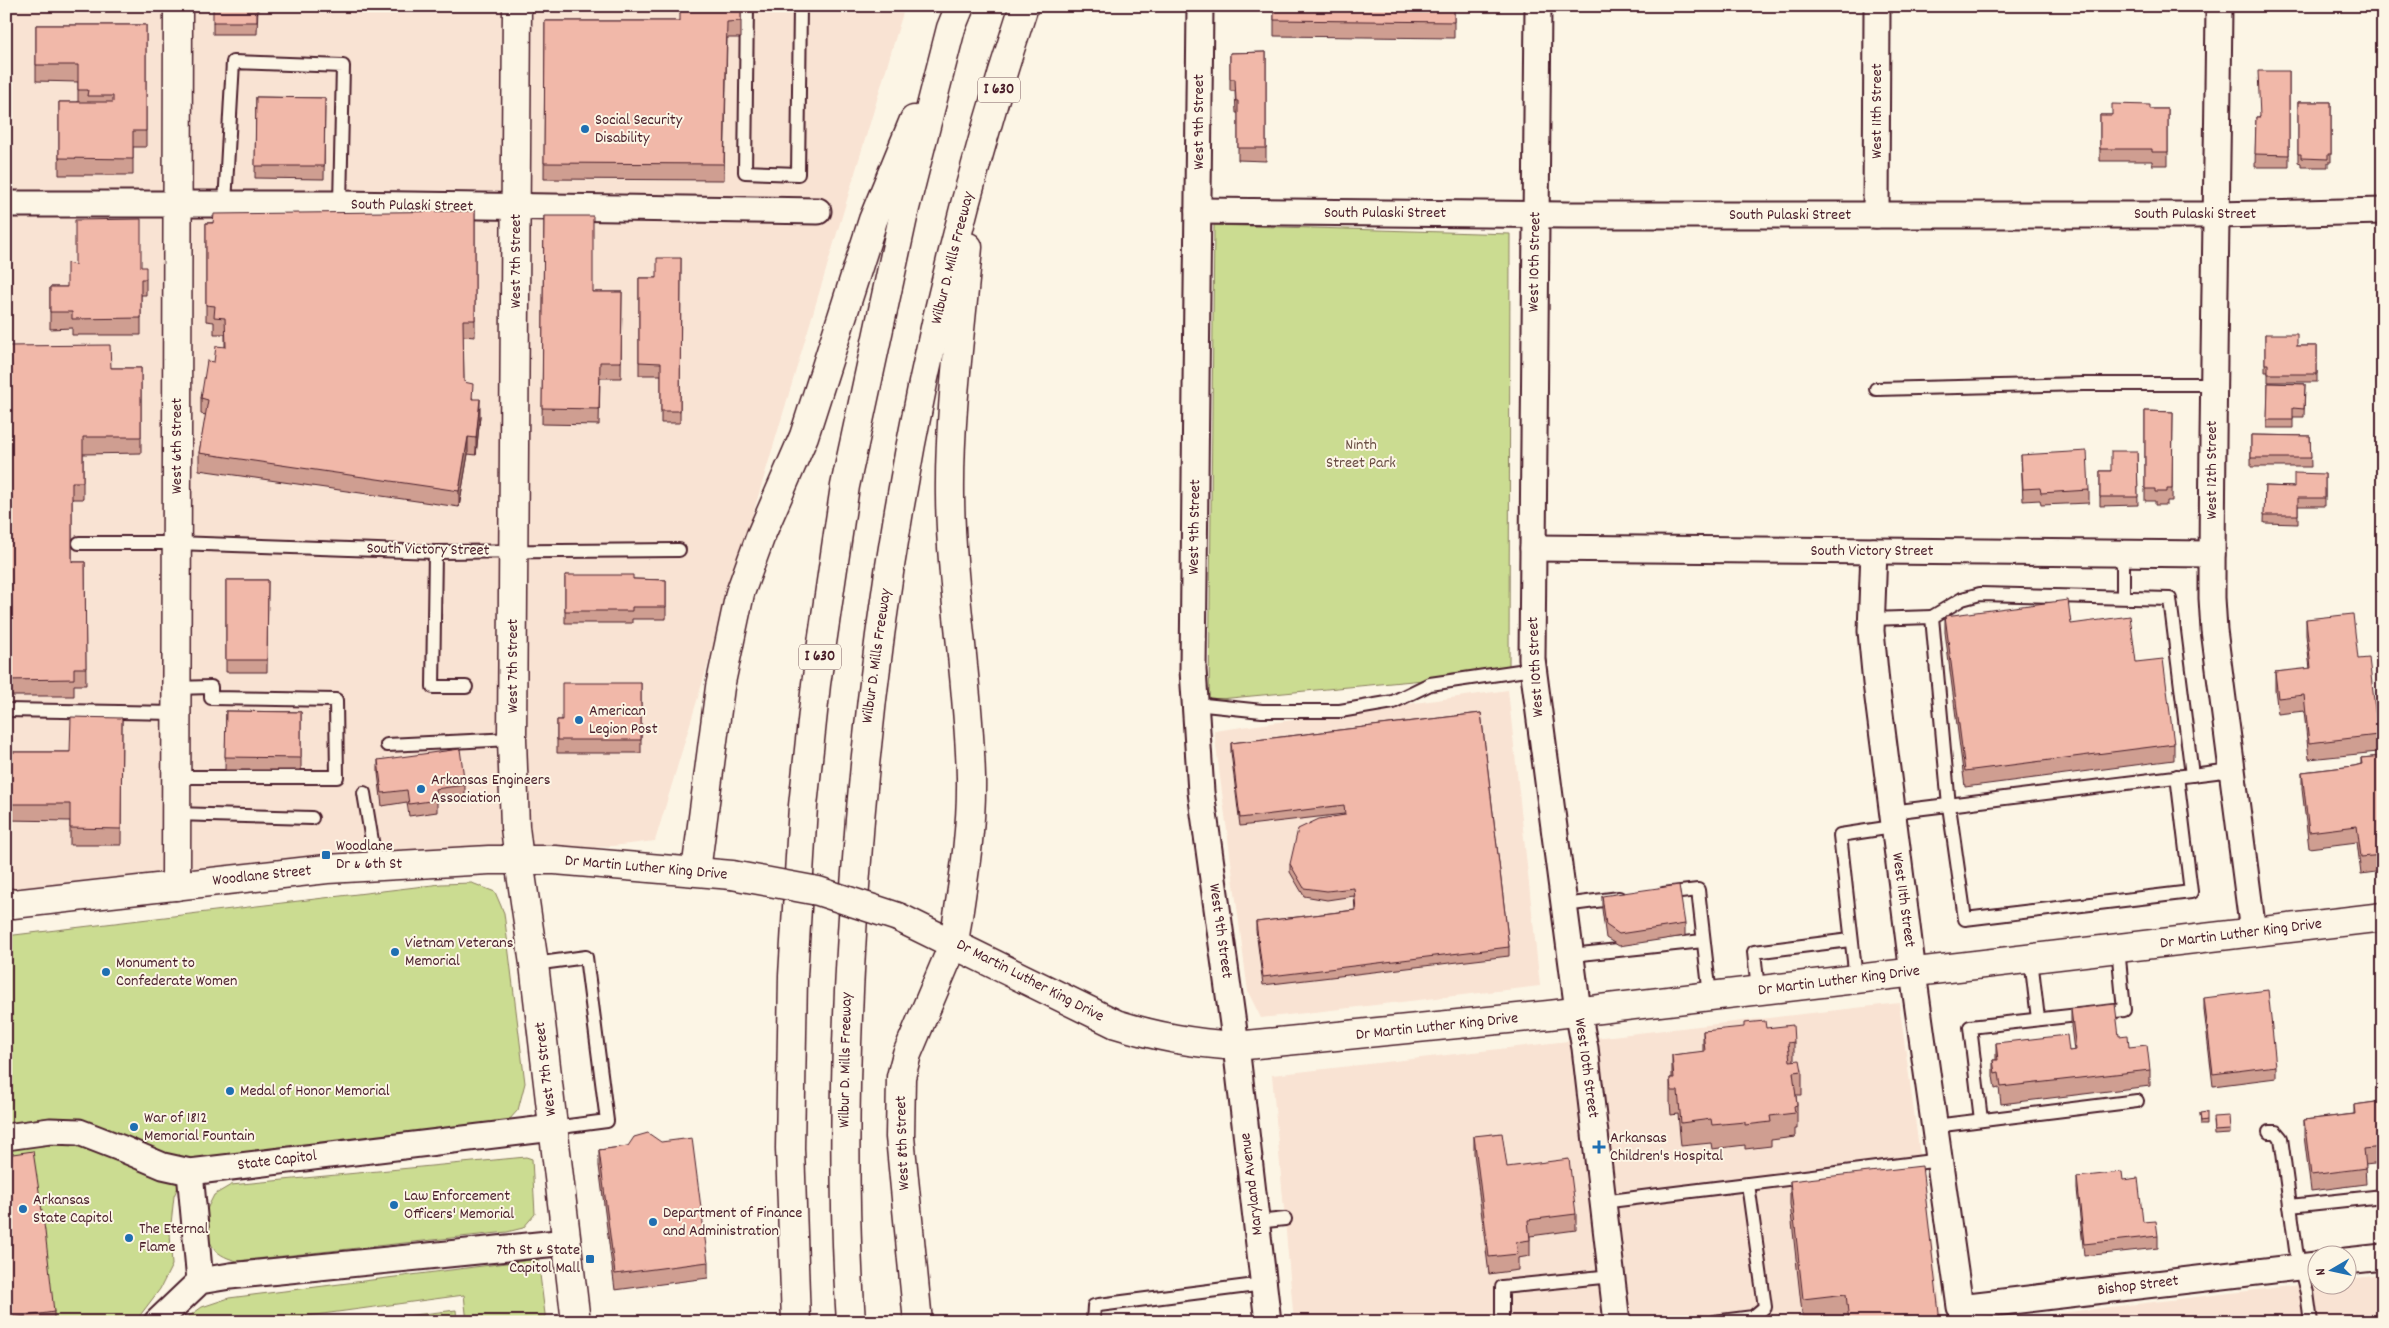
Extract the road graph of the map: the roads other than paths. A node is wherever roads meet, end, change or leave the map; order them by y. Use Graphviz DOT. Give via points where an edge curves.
graph roads {
  1 [pos="178,6"];
  2 [pos="517,6"];
  3 [pos="747,6"];
  4 [pos="800,6"];
  5 [pos="1024,6"];
  6 [pos="1200,6"];
  7 [pos="1538,6"];
  8 [pos="1877,6"];
  9 [pos="2219,6"];
  10 [pos="956,17"];
  11 [pos="974,173"];
  12 [pos="178,203"];
  13 [pos="6,204"];
  14 [pos="225,204"];
  15 [pos="340,204"];
  16 [pos="517,206"];
  17 [pos="818,211"];
  18 [pos="1198,211"];
  19 [pos="2383,211"];
  20 [pos="1535,214"];
  21 [pos="1876,215"];
  22 [pos="2217,215"];
  23 [pos="2212,384"];
  24 [pos="1876,389"];
  25 [pos="176,542"];
  26 [pos="79,543"];
  27 [pos="1532,548"];
  28 [pos="514,550"];
  29 [pos="679,550"];
  30 [pos="1874,551"];
  31 [pos="434,552"];
  32 [pos="2123,553"];
  33 [pos="2212,554"];
  34 [pos="2122,596"];
  35 [pos="1932,617"];
  36 [pos="1871,620"];
  37 [pos="1533,669"];
  38 [pos="466,687"];
  39 [pos="175,701"];
  40 [pos="1195,704"];
  41 [pos="6,710"];
  42 [pos="512,739"];
  43 [pos="387,745"];
  44 [pos="2232,770"];
  45 [pos="2192,775"];
  46 [pos="2177,776"];
  47 [pos="175,777"];
  48 [pos="364,793"];
  49 [pos="1949,806"];
  50 [pos="175,814"];
  51 [pos="312,818"];
  52 [pos="1892,820"];
  53 [pos="519,860"];
  54 [pos="376,865"];
  55 [pos="696,871"];
  56 [pos="176,886"];
  57 [pos="1650,895"];
  58 [pos="1631,897"];
  59 [pos="8,904"];
  60 [pos="1564,905"];
  61 [pos="2383,917"];
  62 [pos="2253,932"];
  63 [pos="1850,940"];
  64 [pos="1703,941"];
  65 [pos="954,943"];
  66 [pos="2118,948"];
  67 [pos="1571,955"];
  68 [pos="2031,959"];
  69 [pos="534,964"];
  70 [pos="1913,973"];
  71 [pos="1856,979"];
  72 [pos="1758,990"];
  73 [pos="1710,996"];
  74 [pos="1578,1011"];
  75 [pos="2038,1020"];
  76 [pos="1236,1046"];
  77 [pos="2137,1101"];
  78 [pos="1981,1120"];
  79 [pos="1935,1126"];
  80 [pos="553,1128"];
  81 [pos="2269,1132"];
  82 [pos="6,1137"];
  83 [pos="1940,1160"];
  84 [pos="190,1172"];
  85 [pos="1748,1184"];
  86 [pos="2383,1196"];
  87 [pos="1602,1202"];
  88 [pos="2290,1206"];
  89 [pos="1285,1219"];
  90 [pos="1257,1222"];
  91 [pos="566,1242"];
  92 [pos="2383,1257"];
  93 [pos="2306,1259"];
  94 [pos="2356,1260"];
  95 [pos="2306,1266"];
  96 [pos="1612,1276"];
  97 [pos="200,1281"];
  98 [pos="1264,1284"];
  99 [pos="2307,1296"];
  100 [pos="1960,1307"];
  101 [pos="157,1322"];
  102 [pos="576,1322"];
  103 [pos="796,1322"];
  104 [pos="851,1322"];
  105 [pos="918,1322"];
  106 [pos="1093,1322"];
  107 [pos="1268,1322"];
  108 [pos="1502,1322"];
  109 [pos="1617,1322"];
  110 [pos="1714,1322"];
  111 [pos="2310,1322"];
  1 -- 12 [label="main road, West 6th Street"];
  2 -- 16 [label="main road, West 7th Street"];
  3 -- 4 [label="lane" via="745,172 798,174"];
  5 -- 11 [label="main road, Wilbur D. Mills Freeway / I 630"];
  6 -- 18 [label="street, West 9th Street"];
  7 -- 20 [label="street, West 10th Street"];
  8 -- 21 [label="street, West 11th Street"];
  9 -- 22 [label="street, West 12th Street"];
  10 -- 55 [label="main road" via="873,220 804,436 740,593 720,686"];
  10 -- 103 [label="main road, I 630" via="905,208 845,486 816,684 803,806 793,976 790,1148"];
  11 -- 65 [label="main road, West 8th Street" via="951,421 950,497 971,779 969,845"];
  11 -- 104 [label="main road, Wilbur D. Mills Freeway / I 630" via="946,279 911,438 892,540 867,728 845,1066"];
  12 -- 13 [label="street, South Pulaski Street"];
  12 -- 14 [label="street, South Pulaski Street"];
  12 -- 25 [label="main road, West 6th Street"];
  14 -- 15 [label="street, South Pulaski Street"];
  14 -- 15 [label="lane" via="233,62 343,66"];
  15 -- 16 [label="street, South Pulaski Street"];
  16 -- 17 [label="street, South Pulaski Street"];
  16 -- 28 [label="main road, West 7th Street"];
  18 -- 20 [label="street, South Pulaski Street"];
  18 -- 40 [label="street, West 9th Street"];
  19 -- 22 [label="street, South Pulaski Street"];
  20 -- 21 [label="street, South Pulaski Street"];
  20 -- 27 [label="street, West 10th Street"];
  21 -- 22 [label="street, South Pulaski Street"];
  22 -- 23 [label="street, West 12th Street"];
  23 -- 24 [label="lane"];
  23 -- 33 [label="street, West 12th Street"];
  25 -- 26 [label="lane, South Victory Street"];
  25 -- 31 [label="lane, South Victory Street"];
  25 -- 39 [label="main road, West 6th Street"];
  27 -- 30 [label="street, South Victory Street"];
  27 -- 37 [label="street, West 10th Street"];
  28 -- 29 [label="lane, South Victory Street"];
  28 -- 31 [label="lane, South Victory Street"];
  28 -- 42 [label="main road, West 7th Street"];
  30 -- 32 [label="street, South Victory Street"];
  30 -- 36 [label="street, West 11th Street"];
  31 -- 38 [label="lane" via="433,687"];
  32 -- 33 [label="street, South Victory Street"];
  32 -- 34 [label="lane"];
  33 -- 44 [label="street, West 12th Street" via="2214,630"];
  34 -- 35 [label="lane" via="1980,594 1962,599"];
  34 -- 45 [label="lane" via="2170,599"];
  35 -- 36 [label="lane"];
  35 -- 49 [label="lane"];
  36 -- 52 [label="street, West 11th Street"];
  37 -- 40 [label="lane" via="1430,684 1393,702 1340,711 1262,711"];
  37 -- 60 [label="street, West 10th Street"];
  39 -- 41 [label="lane"];
  39 -- 47 [label="main road, West 6th Street"];
  39 -- 47 [label="lane" via="211,687 210,698 336,700 337,777"];
  40 -- 76 [label="street, West 9th Street" via="1202,801"];
  42 -- 43 [label="lane"];
  42 -- 53 [label="main road, West 7th Street"];
  44 -- 45 [label="lane"];
  44 -- 62 [label="street, West 12th Street"];
  45 -- 46 [label="lane"];
  46 -- 49 [label="lane"];
  46 -- 49 [label="lane" via="2191,892 1965,919"];
  47 -- 50 [label="main road, West 6th Street"];
  48 -- 54 [label="lane"];
  49 -- 52 [label="lane"];
  50 -- 51 [label="lane"];
  50 -- 56 [label="main road, West 6th Street"];
  52 -- 63 [label="lane" via="1840,835"];
  52 -- 70 [label="street, West 11th Street"];
  53 -- 54 [label="main road, Woodlane Street"];
  53 -- 55 [label="main road, Dr Martin Luther King Drive"];
  53 -- 69 [label="main road, West 7th Street"];
  54 -- 56 [label="main road, Woodlane Street"];
  55 -- 65 [label="main road, Dr Martin Luther King Drive, bridge" via="818,891 898,917"];
  56 -- 59 [label="main road, Woodlane Street"];
  57 -- 64 [label="lane" via="1698,890"];
  58 -- 60 [label="lane"];
  60 -- 67 [label="street, West 10th Street"];
  61 -- 62 [label="main road, Dr Martin Luther King Drive"];
  62 -- 66 [label="main road, Dr Martin Luther King Drive"];
  63 -- 71 [label="lane"];
  63 -- 72 [label="lane" via="1754,952"];
  64 -- 67 [label="lane"];
  64 -- 73 [label="lane"];
  65 -- 76 [label="main road, Dr Martin Luther King Drive" via="1116,1024 1191,1043"];
  65 -- 105 [label="main road, West 8th Street" via="907,1054 901,1077 900,1137"];
  66 -- 68 [label="main road, Dr Martin Luther King Drive"];
  66 -- 75 [label="lane" via="2124,1010"];
  67 -- 74 [label="street, West 10th Street"];
  68 -- 70 [label="main road, Dr Martin Luther King Drive"];
  68 -- 75 [label="lane"];
  69 -- 80 [label="main road, West 7th Street"];
  69 -- 80 [label="lane" via="586,957 607,1121"];
  70 -- 71 [label="main road, Dr Martin Luther King Drive"];
  70 -- 79 [label="street, West 11th Street"];
  71 -- 72 [label="main road, Dr Martin Luther King Drive"];
  72 -- 73 [label="main road, Dr Martin Luther King Drive"];
  73 -- 74 [label="main road, Dr Martin Luther King Drive"];
  74 -- 76 [label="main road, Dr Martin Luther King Drive"];
  74 -- 87 [label="street, West 10th Street"];
  75 -- 78 [label="lane" via="1970,1027"];
  76 -- 90 [label="street, Maryland Avenue"];
  77 -- 78 [label="lane"];
  78 -- 79 [label="lane"];
  79 -- 83 [label="street, West 11th Street"];
  80 -- 84 [label="street, State Capitol"];
  80 -- 91 [label="main road, West 7th Street"];
  81 -- 88 [label="lane" via="2276,1132 2281,1138"];
  82 -- 84 [label="street, State Capitol" via="50,1131 80,1132 162,1166"];
  83 -- 85 [label="lane"];
  83 -- 100 [label="street, West 11th Street"];
  84 -- 97 [label="street"];
  85 -- 87 [label="lane"];
  85 -- 110 [label="lane" via="1764,1307 1753,1318"];
  86 -- 88 [label="lane"];
  87 -- 96 [label="street, West 10th Street"];
  88 -- 93 [label="lane"];
  89 -- 90 [label="lane"];
  90 -- 98 [label="street, Maryland Avenue"];
  91 -- 97 [label="street"];
  91 -- 102 [label="main road, West 7th Street"];
  92 -- 94 [label="street"];
  95 -- 100 [label="street, Bishop Street"];
  96 -- 108 [label="lane" via="1502,1287"];
  96 -- 109 [label="street, West 10th Street"];
  97 -- 101 [label="street"];
  98 -- 106 [label="lane" via="1094,1306"];
  98 -- 107 [label="street, Maryland Avenue"];
  99 -- 111 [label="lane"];
}
